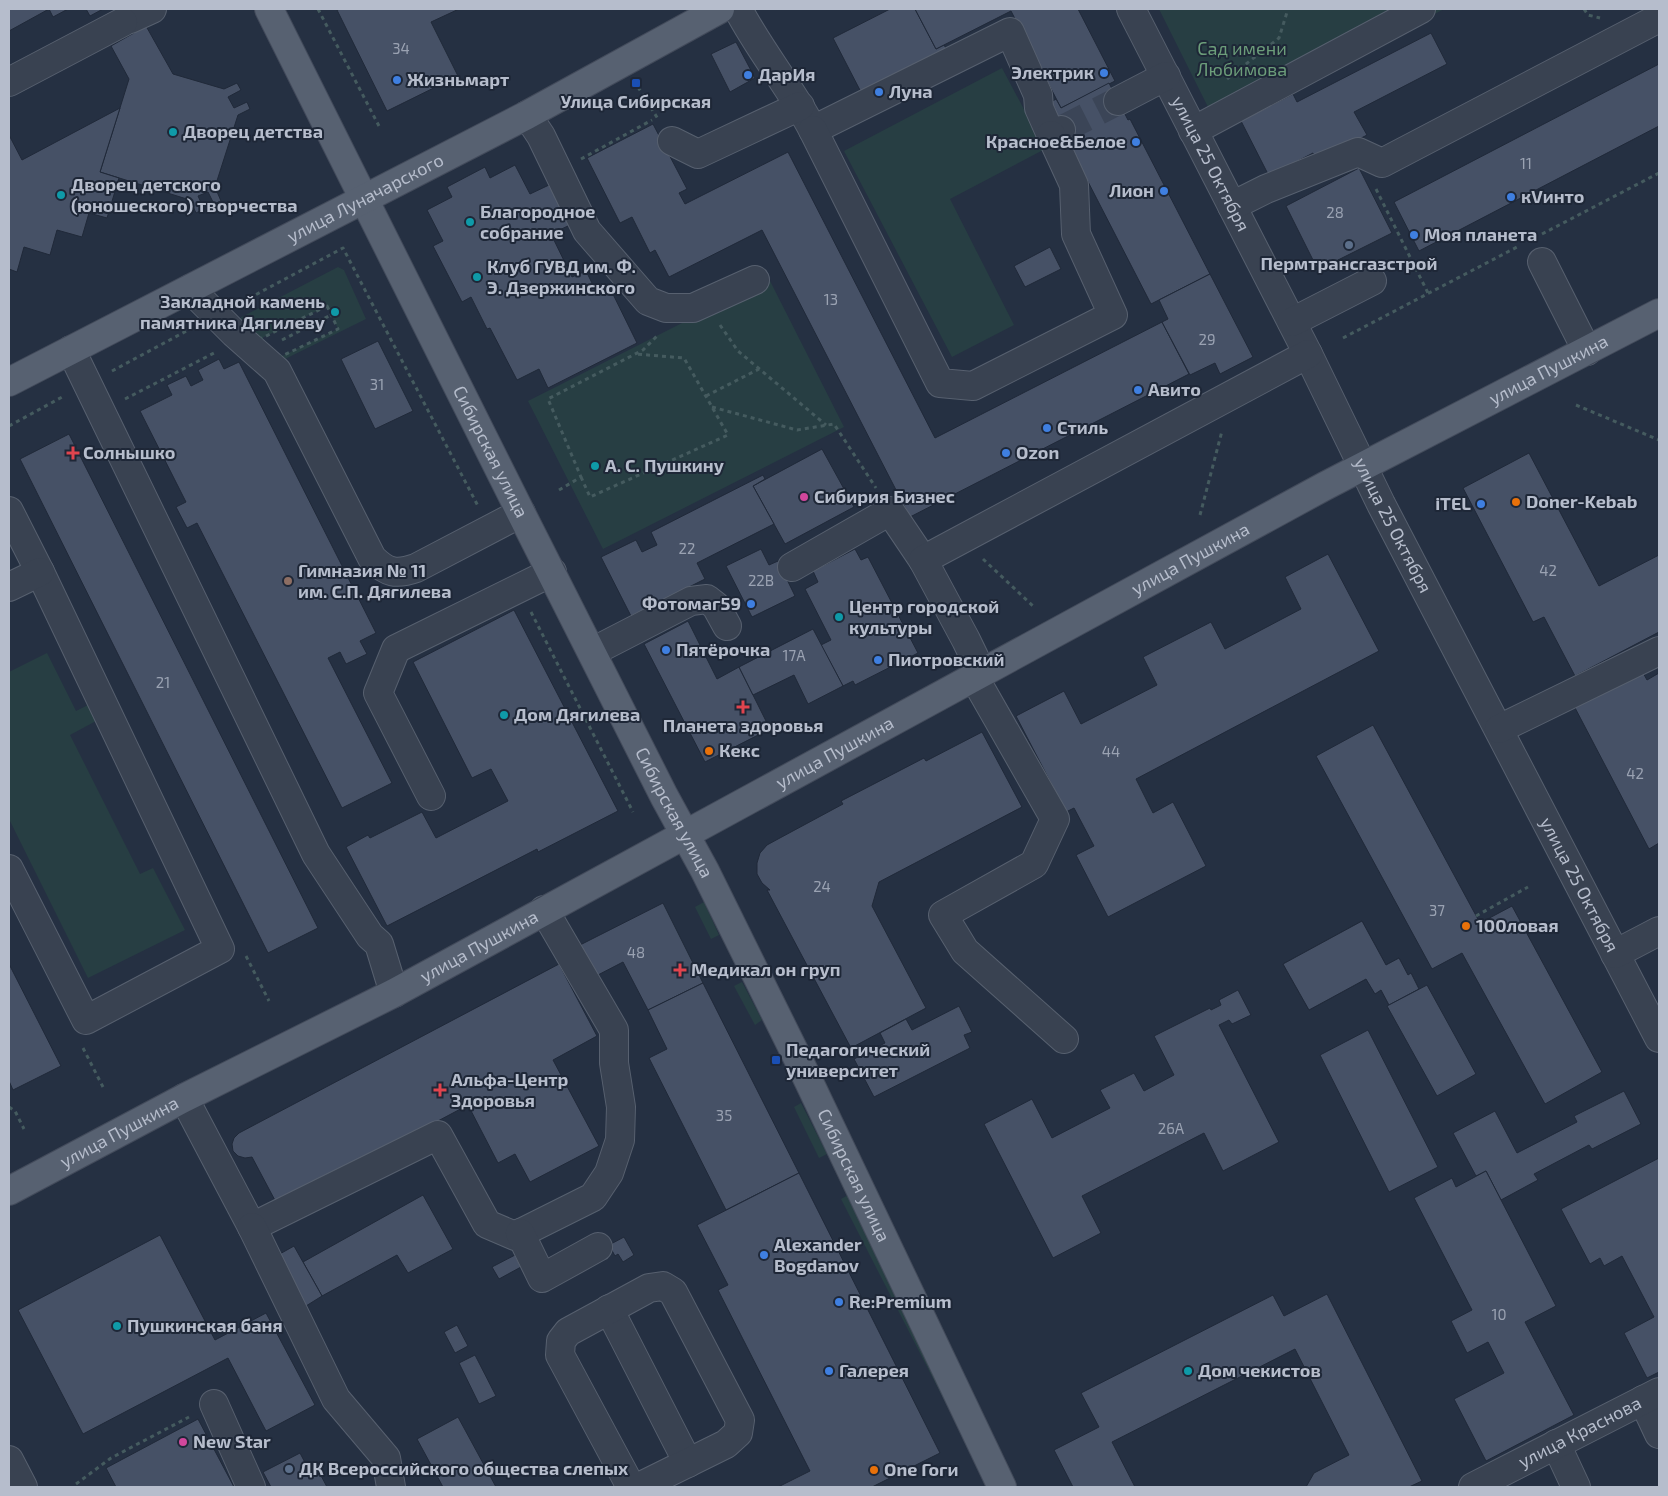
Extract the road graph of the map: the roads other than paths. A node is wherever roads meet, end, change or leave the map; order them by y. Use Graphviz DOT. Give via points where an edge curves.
graph roads {
  1 [pos="269,9"];
  2 [pos="720,9"];
  3 [pos="738,9"];
  4 [pos="1131,9"];
  5 [pos="1421,9"];
  6 [pos="135,16"];
  7 [pos="1659,18"];
  8 [pos="1166,76"];
  9 [pos="9,82"];
  10 [pos="1118,101"];
  11 [pos="800,106"];
  12 [pos="527,115"];
  13 [pos="814,130"];
  14 [pos="1193,131"];
  15 [pos="672,141"];
  16 [pos="364,199"];
  17 [pos="1232,206"];
  18 [pos="1532,253"];
  19 [pos="755,280"];
  20 [pos="1372,281"];
  21 [pos="190,289"];
  22 [pos="1659,313"];
  23 [pos="1292,322"];
  24 [pos="71,350"];
  25 [pos="1587,351"];
  26 [pos="1308,354"];
  27 [pos="9,382"];
  28 [pos="1363,466"];
  29 [pos="9,511"];
  30 [pos="521,513"];
  31 [pos="923,560"];
  32 [pos="792,567"];
  33 [pos="40,572"];
  34 [pos="552,572"];
  35 [pos="9,587"];
  36 [pos="727,626"];
  37 [pos="1659,651"];
  38 [pos="592,652"];
  39 [pos="978,675"];
  40 [pos="1498,730"];
  41 [pos="431,796"];
  42 [pos="684,834"];
  43 [pos="9,869"];
  44 [pos="544,910"];
  45 [pos="1659,931"];
  46 [pos="1615,954"];
  47 [pos="394,993"];
  48 [pos="1659,1038"];
  49 [pos="1064,1039"];
  50 [pos="184,1098"];
  51 [pos="9,1191"];
  52 [pos="252,1228"];
  53 [pos="520,1233"];
  54 [pos="598,1248"];
  55 [pos="609,1309"];
  56 [pos="1651,1396"];
  57 [pos="214,1404"];
  58 [pos="1659,1434"];
  59 [pos="1556,1444"];
  60 [pos="9,1460"];
  61 [pos="688,1463"];
  62 [pos="996,1486"];
  63 [pos="22,1487"];
  64 [pos="251,1487"];
  65 [pos="391,1487"];
  66 [pos="638,1487"];
  67 [pos="1474,1487"];
  68 [pos="1576,1487"];
  1 -- 16 [label="main road, Сибирская улица"];
  2 -- 12 [label="main road, улица Луначарского"];
  3 -- 11 [label="street"];
  4 -- 8 [label="street, улица 25 Октября"];
  5 -- 14 [label="street"];
  6 -- 9 [label="street"];
  7 -- 17 [label="street" via="1382,163 1358,152"];
  8 -- 10 [label="street"];
  8 -- 14 [label="street, улица 25 Октября"];
  11 -- 13 [label="street"];
  11 -- 15 [label="street" via="698,154"];
  12 -- 16 [label="main road, улица Луначарского"];
  12 -- 19 [label="street" via="541,136 588,231 648,301 666,308 694,308"];
  13 -- 13 [label="street" via="1010,32 1038,95 1038,108 1056,133 1074,185 1076,234 1114,314 973,386 940,383"];
  14 -- 17 [label="street, улица 25 Октября"];
  16 -- 21 [label="main road, улица Луначарского"];
  16 -- 30 [label="main road, Сибирская улица"];
  17 -- 23 [label="street, улица 25 Октября"];
  18 -- 25 [label="street"];
  20 -- 23 [label="street"];
  21 -- 24 [label="main road, улица Луначарского"];
  21 -- 30 [label="street" via="216,316 254,344 277,371 372,558 382,568 394,572 416,568"];
  22 -- 25 [label="main road, улица Пушкина"];
  23 -- 26 [label="street, улица 25 Октября"];
  24 -- 27 [label="main road, улица Луначарского"];
  24 -- 47 [label="street" via="316,854 370,936 379,944"];
  25 -- 28 [label="main road, улица Пушкина"];
  26 -- 28 [label="street, улица 25 Октября"];
  26 -- 31 [label="street"];
  28 -- 39 [label="main road, улица Пушкина"];
  28 -- 40 [label="street, улица 25 Октября"];
  29 -- 33 [label="street"];
  30 -- 34 [label="main road, Сибирская улица"];
  31 -- 32 [label="street" via="890,511"];
  31 -- 39 [label="street" via="966,640"];
  33 -- 35 [label="street"];
  33 -- 43 [label="street" via="220,949 86,1020"];
  34 -- 38 [label="main road, Сибирская улица"];
  34 -- 41 [label="street" via="396,649 378,693"];
  36 -- 38 [label="street" via="716,606 707,599 691,600"];
  37 -- 40 [label="street"];
  38 -- 42 [label="main road, Сибирская улица"];
  39 -- 42 [label="main road, улица Пушкина"];
  39 -- 49 [label="street" via="1055,819 1034,864 943,915 964,951"];
  40 -- 46 [label="street, улица 25 Октября"];
  42 -- 44 [label="main road, улица Пушкина"];
  42 -- 62 [label="main road, Сибирская улица" via="800,1063"];
  44 -- 47 [label="main road, улица Пушкина"];
  44 -- 53 [label="street" via="614,1030 614,1063 621,1107 620,1140 609,1174 592,1197"];
  45 -- 46 [label="street"];
  46 -- 48 [label="street, улица 25 Октября"];
  47 -- 50 [label="main road, улица Пушкина"];
  50 -- 51 [label="main road, улица Пушкина"];
  50 -- 52 [label="street"];
  52 -- 53 [label="street" via="438,1135 487,1224 515,1236"];
  52 -- 65 [label="street" via="336,1399 386,1458"];
  53 -- 54 [label="street" via="542,1278"];
  55 -- 61 [label="street"];
  55 -- 61 [label="street" via="649,1288 663,1286 673,1292 740,1420 738,1433 726,1444"];
  55 -- 66 [label="street" via="568,1332 561,1341 560,1356"];
  56 -- 58 [label="street"];
  56 -- 59 [label="street, улица Краснова"];
  57 -- 64 [label="street"];
  59 -- 67 [label="street, улица Краснова"];
  59 -- 68 [label="street"];
  60 -- 63 [label="street"];
  61 -- 66 [label="street"];
}
